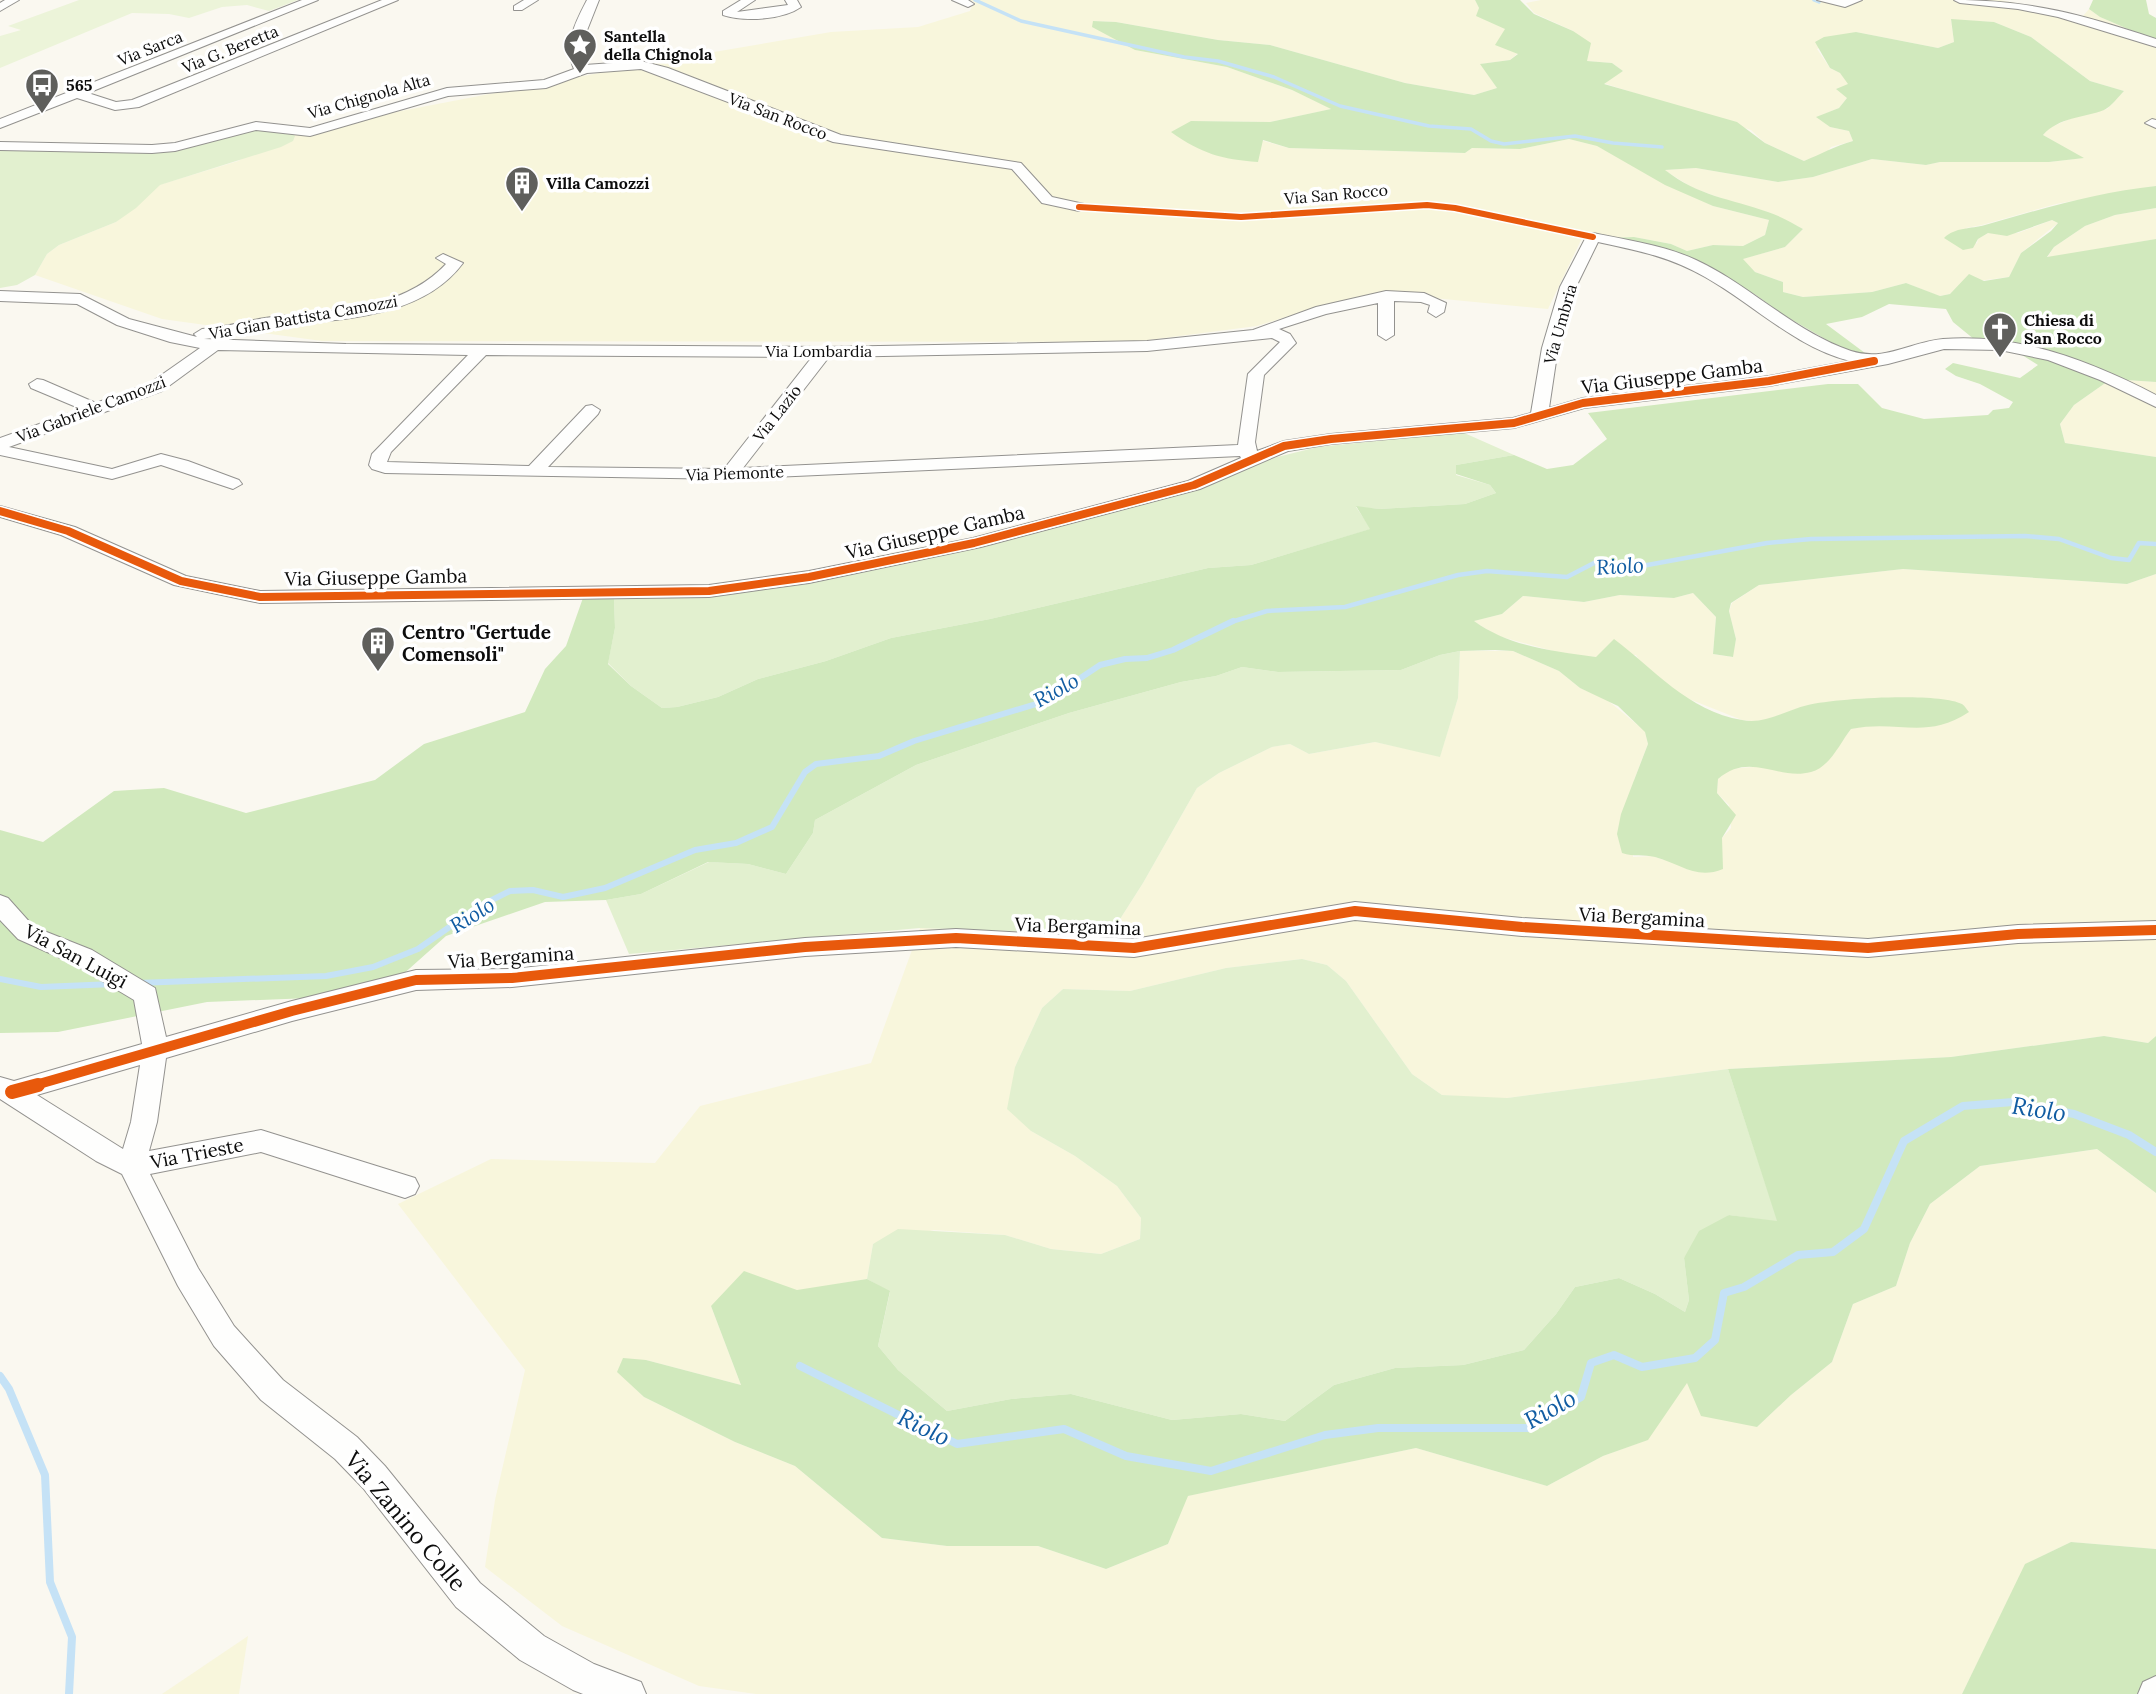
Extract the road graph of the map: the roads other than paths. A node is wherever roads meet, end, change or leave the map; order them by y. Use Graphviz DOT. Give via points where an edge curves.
graph roads {
  1 [pos="13,0"];
  2 [pos="312,0"];
  3 [pos="392,0"];
  4 [pos="533,0"];
  5 [pos="593,0"];
  6 [pos="749,0"];
  7 [pos="791,0"];
  8 [pos="1823,0"];
  9 [pos="1856,0"];
  10 [pos="1960,0"];
  11 [pos="0,8"];
  12 [pos="518,8"];
  13 [pos="2156,43"];
  14 [pos="641,65"];
  15 [pos="585,69"];
  16 [pos="77,94"];
  17 [pos="0,124"];
  18 [pos="0,146"];
  19 [pos="1079,207"];
  20 [pos="443,258"];
  21 [pos="1386,296"];
  22 [pos="4,298"];
  23 [pos="1436,312"];
  24 [pos="123,322"];
  25 [pos="1259,333"];
  26 [pos="1386,335"];
  27 [pos="214,345"];
  28 [pos="481,351"];
  29 [pos="824,352"];
  30 [pos="1874,361"];
  31 [pos="37,384"];
  32 [pos="2156,402"];
  33 [pos="96,410"];
  34 [pos="592,410"];
  35 [pos="1539,416"];
  36 [pos="0,444"];
  37 [pos="0,450"];
  38 [pos="1249,455"];
  39 [pos="533,472"];
  40 [pos="729,474"];
  41 [pos="233,484"];
  42 [pos="0,511"];
  43 [pos="0,904"];
  44 [pos="2156,930"];
  45 [pos="155,1049"];
  46 [pos="6,1089"];
  47 [pos="132,1166"];
  48 [pos="405,1186"];
  49 [pos="629,1694"];
  1 -- 11 [label="street"];
  2 -- 16 [label="street, Via Sarca"];
  3 -- 16 [label="street, Via G. Beretta" via="134,104 115,106"];
  4 -- 12 [label="street"];
  5 -- 15 [label="street" via="579,28 576,61"];
  6 -- 7 [label="street" via="727,13 737,16 795,7"];
  8 -- 9 [label="street" via="1845,4"];
  10 -- 13 [label="street" via="1999,3 2113,27"];
  14 -- 15 [label="street, Via Chignola Alta"];
  14 -- 19 [label="street, Via San Rocco" via="838,139 1016,166 1047,200"];
  15 -- 18 [label="street, Via Chignola Alta" via="546,84 447,92 310,132 256,125 152,149"];
  16 -- 17 [label="street, Via Sarca"];
  20 -- 24 [label="street, Via Gian Battista Camozzi" via="456,263 445,279 386,306 208,334"];
  21 -- 23 [label="street" via="1431,299 1438,303"];
  21 -- 25 [label="street" via="1328,308"];
  21 -- 26 [label="street"];
  22 -- 24 [label="street, Via Gian Battista Camozzi" via="80,299"];
  24 -- 27 [label="street, Via Gian Battista Camozzi"];
  25 -- 29 [label="street, Via Lombardia" via="1147,346"];
  25 -- 38 [label="street, Via Lombardia" via="1274,333 1289,343 1255,374 1246,442"];
  27 -- 28 [label="street, Via Lombardia"];
  27 -- 33 [label="street, Via Gabriele Camozzi" via="169,380"];
  28 -- 29 [label="street, Via Lombardia"];
  28 -- 39 [label="street, Via Piemonte" via="385,448 378,465"];
  29 -- 40 [label="street, Via Lazio"];
  30 -- 32 [label="street" via="1946,344 2029,349 2103,373"];
  30 -- 35 [label="street, Via Giuseppe Gamba" via="1769,381 1583,403"];
  30 -- 35 [label="street, Via Umbria" via="1798,332 1689,262 1593,237 1568,287 1550,348"];
  31 -- 33 [label="street"];
  33 -- 36 [label="street, Via Gabriele Camozzi"];
  34 -- 39 [label="street"];
  35 -- 38 [label="street, Via Giuseppe Gamba" via="1514,423 1331,439"];
  37 -- 41 [label="street" via="112,474 163,458"];
  38 -- 40 [label="street, Via Piemonte"];
  38 -- 42 [label="street, Via Giuseppe Gamba" via="1194,485 974,543 809,577 682,592 260,597 181,581 68,531"];
  39 -- 40 [label="street, Via Piemonte"];
  43 -- 45 [label="street, Via San Luigi" via="26,933 83,957 146,995"];
  44 -- 45 [label="street, Via Bergamina" via="2018,933 1868,948 1522,927 1355,911 1134,948 956,939 805,947 512,978 416,979"];
  45 -- 46 [label="street, Via Bergamina"];
  45 -- 47 [label="street"];
  46 -- 47 [label="street"];
  47 -- 48 [label="street, Via Trieste" via="261,1140"];
  47 -- 49 [label="street, Via Zanino Colle" via="188,1277 224,1336 272,1390 346,1448 468,1595 532,1648 585,1678"];
}
